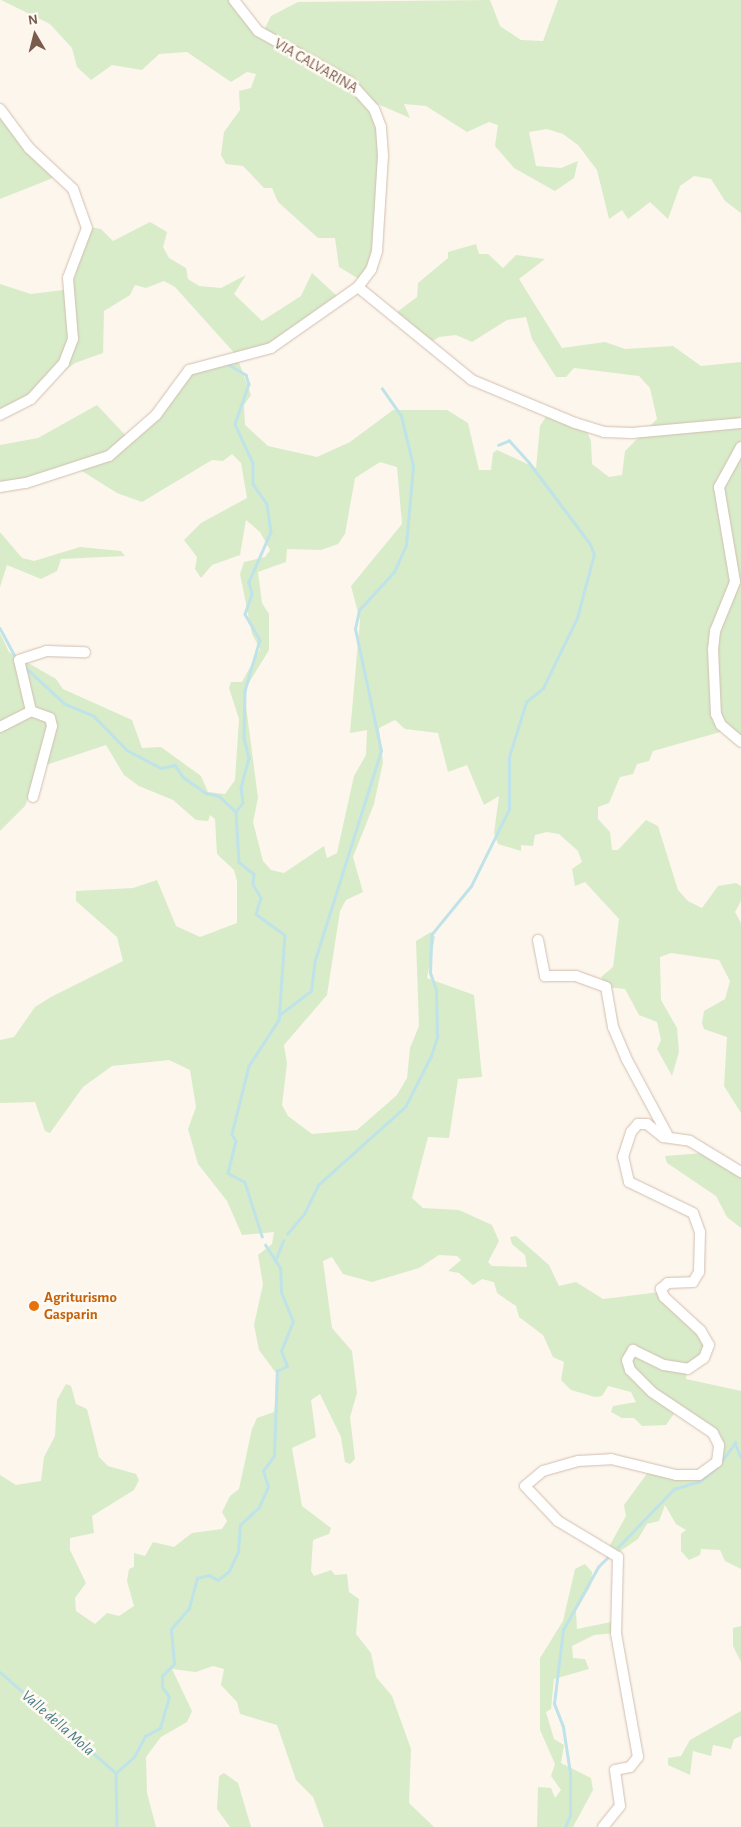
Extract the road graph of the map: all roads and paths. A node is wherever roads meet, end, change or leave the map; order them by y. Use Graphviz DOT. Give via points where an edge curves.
graph roads {
  1 [pos="234,0"];
  2 [pos="0,109"];
  3 [pos="358,287"];
  4 [pos="0,415"];
  5 [pos="741,423"];
  6 [pos="741,447"];
  7 [pos="0,487"];
  8 [pos="85,652"];
  9 [pos="31,711"];
  10 [pos="0,727"];
  11 [pos="741,742"];
  12 [pos="33,797"];
  13 [pos="538,940"];
  14 [pos="669,1139"];
  15 [pos="741,1172"];
  16 [pos="603,1827"];
  1 -- 3 [label="street, VIA CALVARINA" via="258,30 278,45 363,94 381,127 377,251"];
  2 -- 4 [label="street" via="29,148 73,189 87,228 68,278 73,339 64,363 31,398"];
  3 -- 5 [label="street" via="472,380 574,423 604,432 632,433"];
  3 -- 7 [label="street" via="272,348 189,370 156,414 109,456 26,484"];
  6 -- 11 [label="street" via="719,487 735,582 715,631 713,650 716,714 720,725"];
  8 -- 9 [label="street" via="47,652 19,660"];
  9 -- 10 [label="street"];
  9 -- 12 [label="street" via="50,718 52,726"];
  13 -- 14 [label="street" via="544,976 576,976 606,987 620,1043"];
  14 -- 15 [label="street" via="690,1142"];
  14 -- 16 [label="street" via="658,1129 638,1124 625,1144 624,1171 629,1182 651,1196 693,1213 700,1232 699,1272 693,1282 668,1283 661,1289 664,1297 701,1330 709,1345 704,1358 688,1369 664,1365 633,1350 627,1360 630,1370 652,1392 713,1433 719,1446 717,1462 699,1475 676,1475 612,1459 578,1461 543,1471 525,1486 558,1521 618,1557 616,1634 638,1757 630,1767 615,1770 620,1806"];
}
